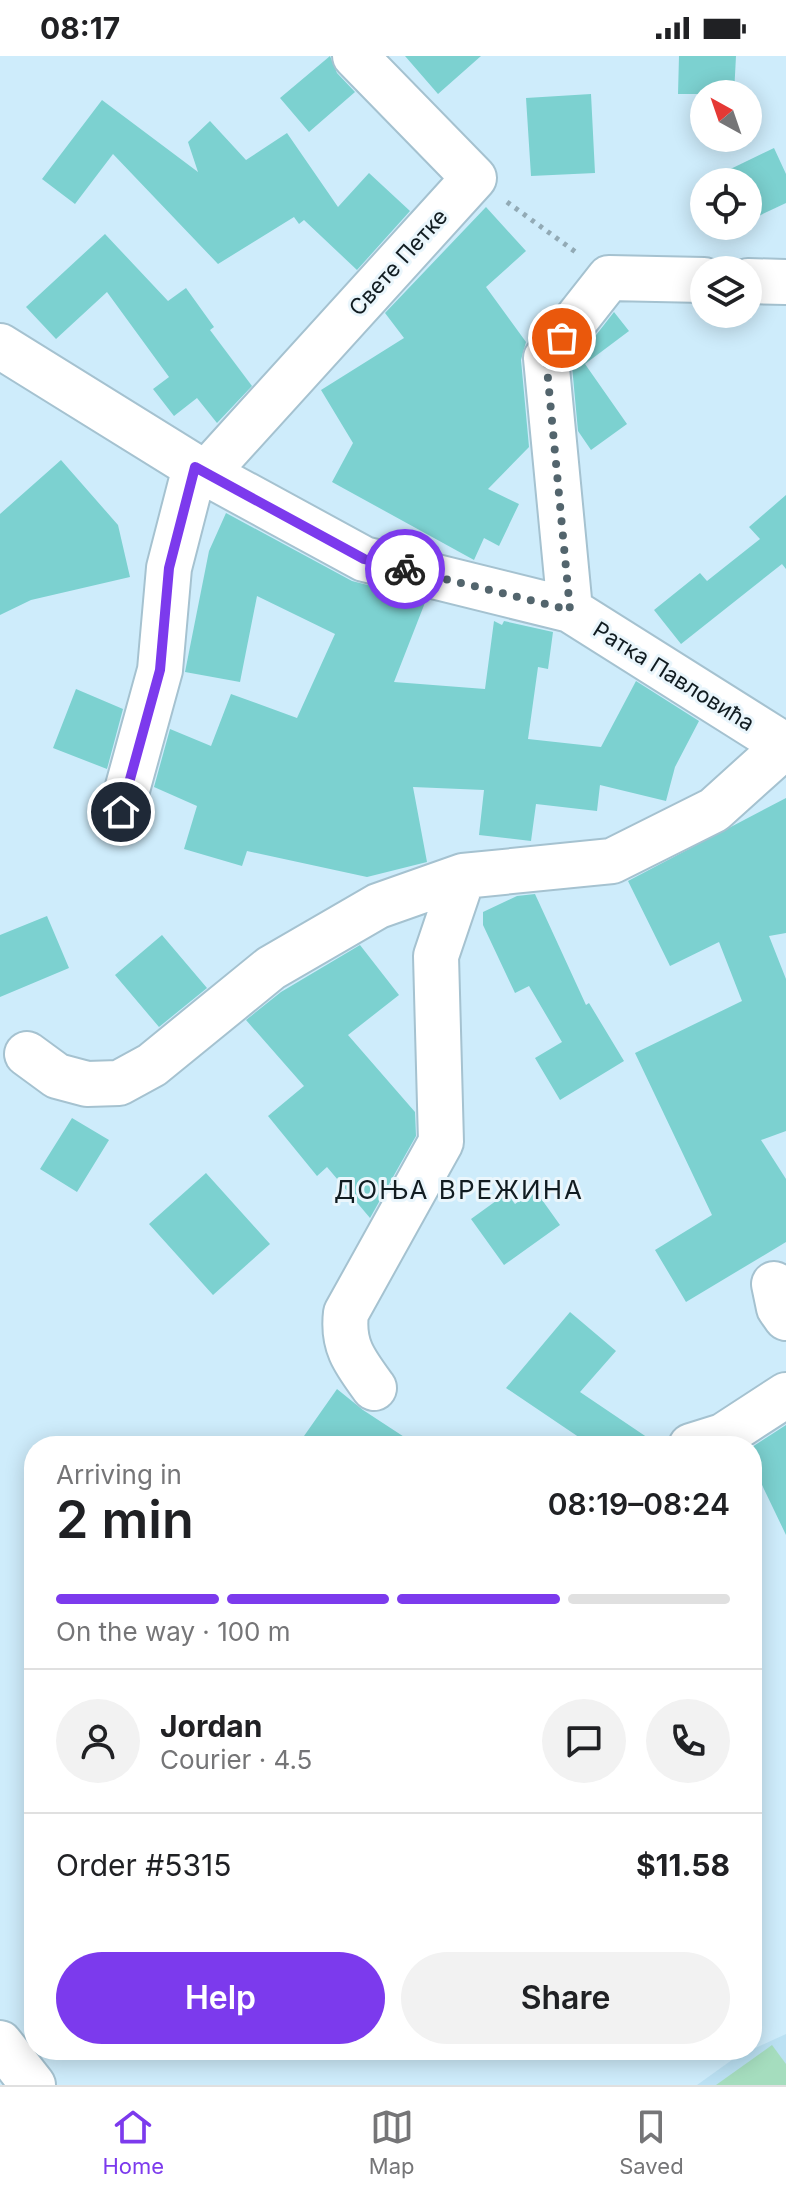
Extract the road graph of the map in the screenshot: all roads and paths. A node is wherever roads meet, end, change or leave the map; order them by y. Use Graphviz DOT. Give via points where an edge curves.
graph roads {
  1 [pos="355,56"];
  2 [pos="474,178"];
  3 [pos="609,278"];
  4 [pos="690,280"];
  5 [pos="762,281"];
  6 [pos="786,282"];
  7 [pos="0,346"];
  8 [pos="201,470"];
  9 [pos="570,610"];
  10 [pos="785,746"];
  11 [pos="121,812"];
  12 [pos="463,876"];
  13 [pos="27,1054"];
  14 [pos="374,1388"];
  15 [pos="786,1395"];
  16 [pos="723,1436"];
  17 [pos="0,2043"];
  18 [pos="33,2085"];
  1 -- 2 [label="street"];
  2 -- 3 [label="path"];
  2 -- 8 [label="street, Свете Петке"];
  3 -- 4 [label="street"];
  3 -- 9 [label="street" via="546,358"];
  5 -- 6 [label="street"];
  7 -- 8 [label="street, Ратка Павловића"];
  8 -- 9 [label="street, Ратка Павловића" via="364,559"];
  8 -- 11 [label="street" via="169,568 160,670"];
  9 -- 10 [label="street, Ратка Павловића"];
  10 -- 12 [label="street" via="714,810 612,861"];
  12 -- 13 [label="street" via="378,906 271,968 152,1065 119,1083 87,1084 57,1076"];
  12 -- 14 [label="street" via="436,956 441,1142 346,1313 343,1335 348,1351"];
  15 -- 16 [label="street"];
  17 -- 18 [label="street"];
}
